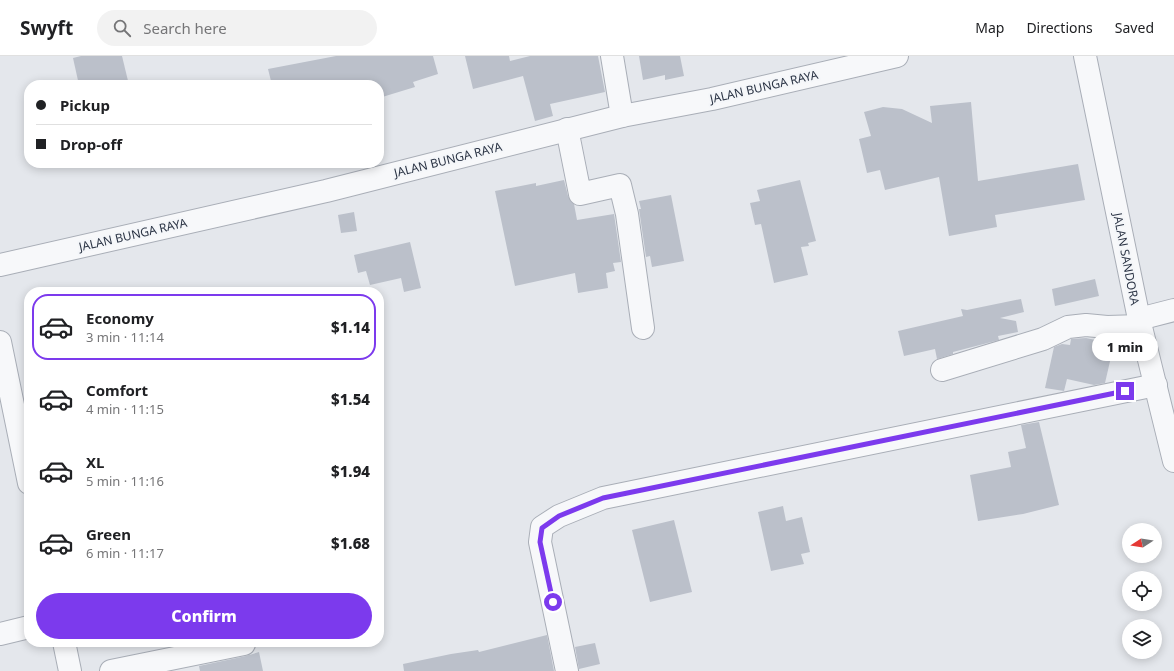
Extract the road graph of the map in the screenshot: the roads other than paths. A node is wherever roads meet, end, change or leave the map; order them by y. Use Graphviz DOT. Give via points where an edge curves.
graph roads {
  1 [pos="612,56"];
  2 [pos="897,56"];
  3 [pos="1085,56"];
  4 [pos="622,116"];
  5 [pos="567,130"];
  6 [pos="0,265"];
  7 [pos="1174,310"];
  8 [pos="1140,322"];
  9 [pos="643,328"];
  10 [pos="0,342"];
  11 [pos="942,370"];
  12 [pos="1156,385"];
  13 [pos="24,435"];
  14 [pos="1174,461"];
  15 [pos="24,628"];
  16 [pos="0,634"];
  17 [pos="65,647"];
  18 [pos="229,647"];
  19 [pos="70,671"];
  20 [pos="111,671"];
  21 [pos="567,671"];
  1 -- 4 [label="street"];
  2 -- 4 [label="street, JALAN BUNGA RAYA" via="712,99"];
  3 -- 8 [label="street, JALAN SANDORA"];
  4 -- 5 [label="street, JALAN BUNGA RAYA"];
  5 -- 6 [label="street, JALAN BUNGA RAYA" via="326,191"];
  5 -- 9 [label="street" via="580,194 620,185 627,214"];
  7 -- 8 [label="street"];
  8 -- 11 [label="street" via="1107,327 1068,327 1043,339"];
  8 -- 12 [label="street, JALAN SANDORA"];
  10 -- 13 [label="street"];
  12 -- 14 [label="street, JALAN SANDORA"];
  12 -- 21 [label="street" via="603,498 559,516 542,528 540,542"];
  15 -- 16 [label="street"];
  17 -- 19 [label="street"];
  18 -- 20 [label="street"];
}
